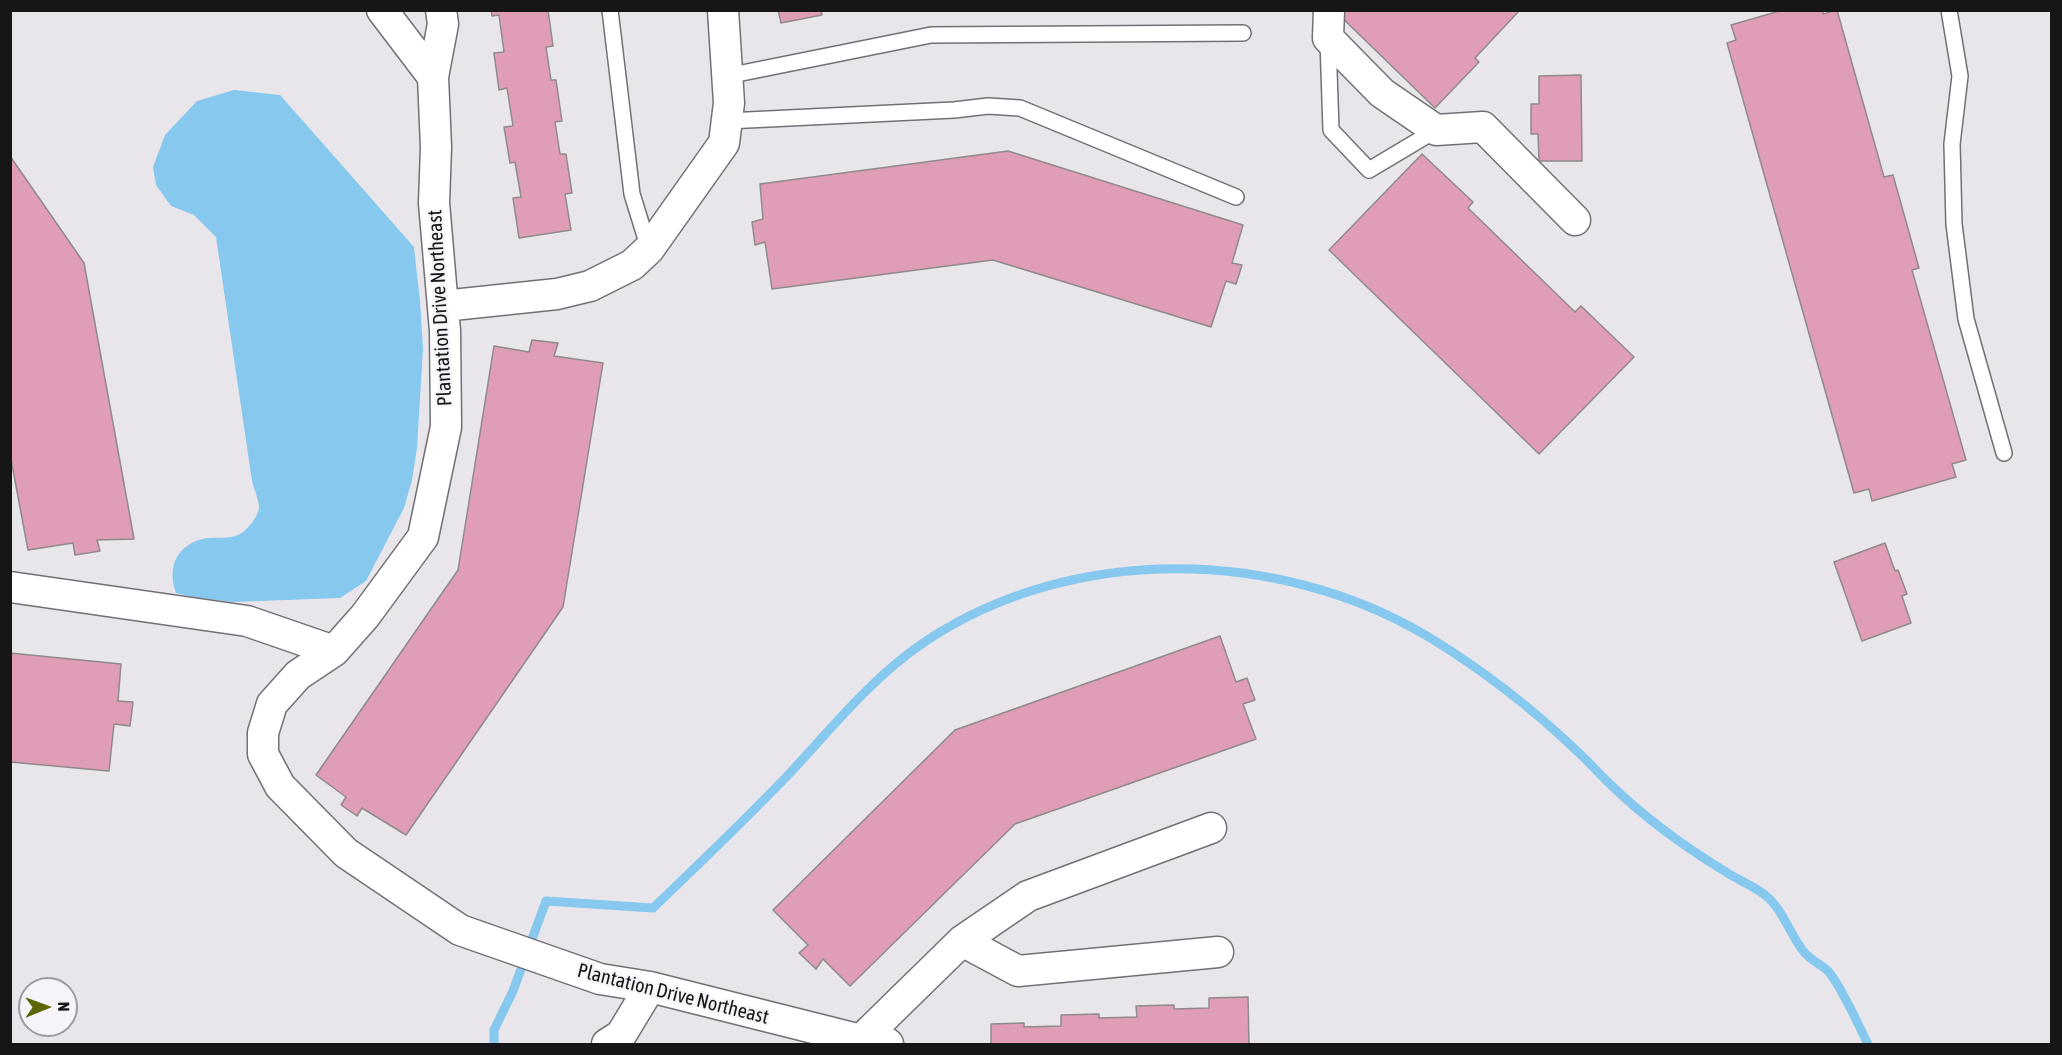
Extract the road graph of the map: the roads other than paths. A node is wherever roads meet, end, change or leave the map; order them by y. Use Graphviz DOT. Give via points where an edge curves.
graph roads {
  1 [pos="382,10"];
  2 [pos="441,10"];
  3 [pos="610,10"];
  4 [pos="723,10"];
  5 [pos="1949,10"];
  6 [pos="1329,24"];
  7 [pos="1243,33"];
  8 [pos="727,76"];
  9 [pos="433,77"];
  10 [pos="727,121"];
  11 [pos="1436,130"];
  12 [pos="1236,197"];
  13 [pos="1575,220"];
  14 [pos="649,249"];
  15 [pos="442,306"];
  16 [pos="2004,453"];
  17 [pos="10,587"];
  18 [pos="334,651"];
  19 [pos="1211,828"];
  20 [pos="962,941"];
  21 [pos="1218,952"];
  22 [pos="650,987"];
  23 [pos="879,1037"];
  24 [pos="607,1044"];
  1 -- 9 [label="street"];
  2 -- 9 [label="street, Plantation Drive Northeast" via="443,24"];
  3 -- 14 [label="lane" via="632,194"];
  4 -- 8 [label="street"];
  5 -- 16 [label="lane" via="1960,76 1952,144 1954,224 1966,320"];
  6 -- 11 [label="street" via="1382,93"];
  6 -- 11 [label="lane" via="1331,130 1369,170"];
  7 -- 8 [label="lane" via="931,35"];
  8 -- 10 [label="street"];
  9 -- 15 [label="street, Plantation Drive Northeast" via="434,203"];
  10 -- 12 [label="lane" via="988,106 1020,108"];
  10 -- 14 [label="street" via="724,143"];
  11 -- 13 [label="street" via="1483,127"];
  14 -- 15 [label="street" via="632,265 590,286 557,294"];
  15 -- 18 [label="street, Plantation Drive Northeast" via="446,427 423,537"];
  17 -- 18 [label="street" via="247,621"];
  18 -- 22 [label="street, Plantation Drive Northeast" via="298,675 272,704 263,733 263,754 280,786 346,853 460,930 600,979"];
  19 -- 20 [label="street" via="1028,896"];
  20 -- 21 [label="street" via="1018,971"];
  20 -- 23 [label="street"];
  22 -- 23 [label="street, Plantation Drive Northeast" via="861,1040"];
  22 -- 24 [label="street" via="621,1035"];
}
